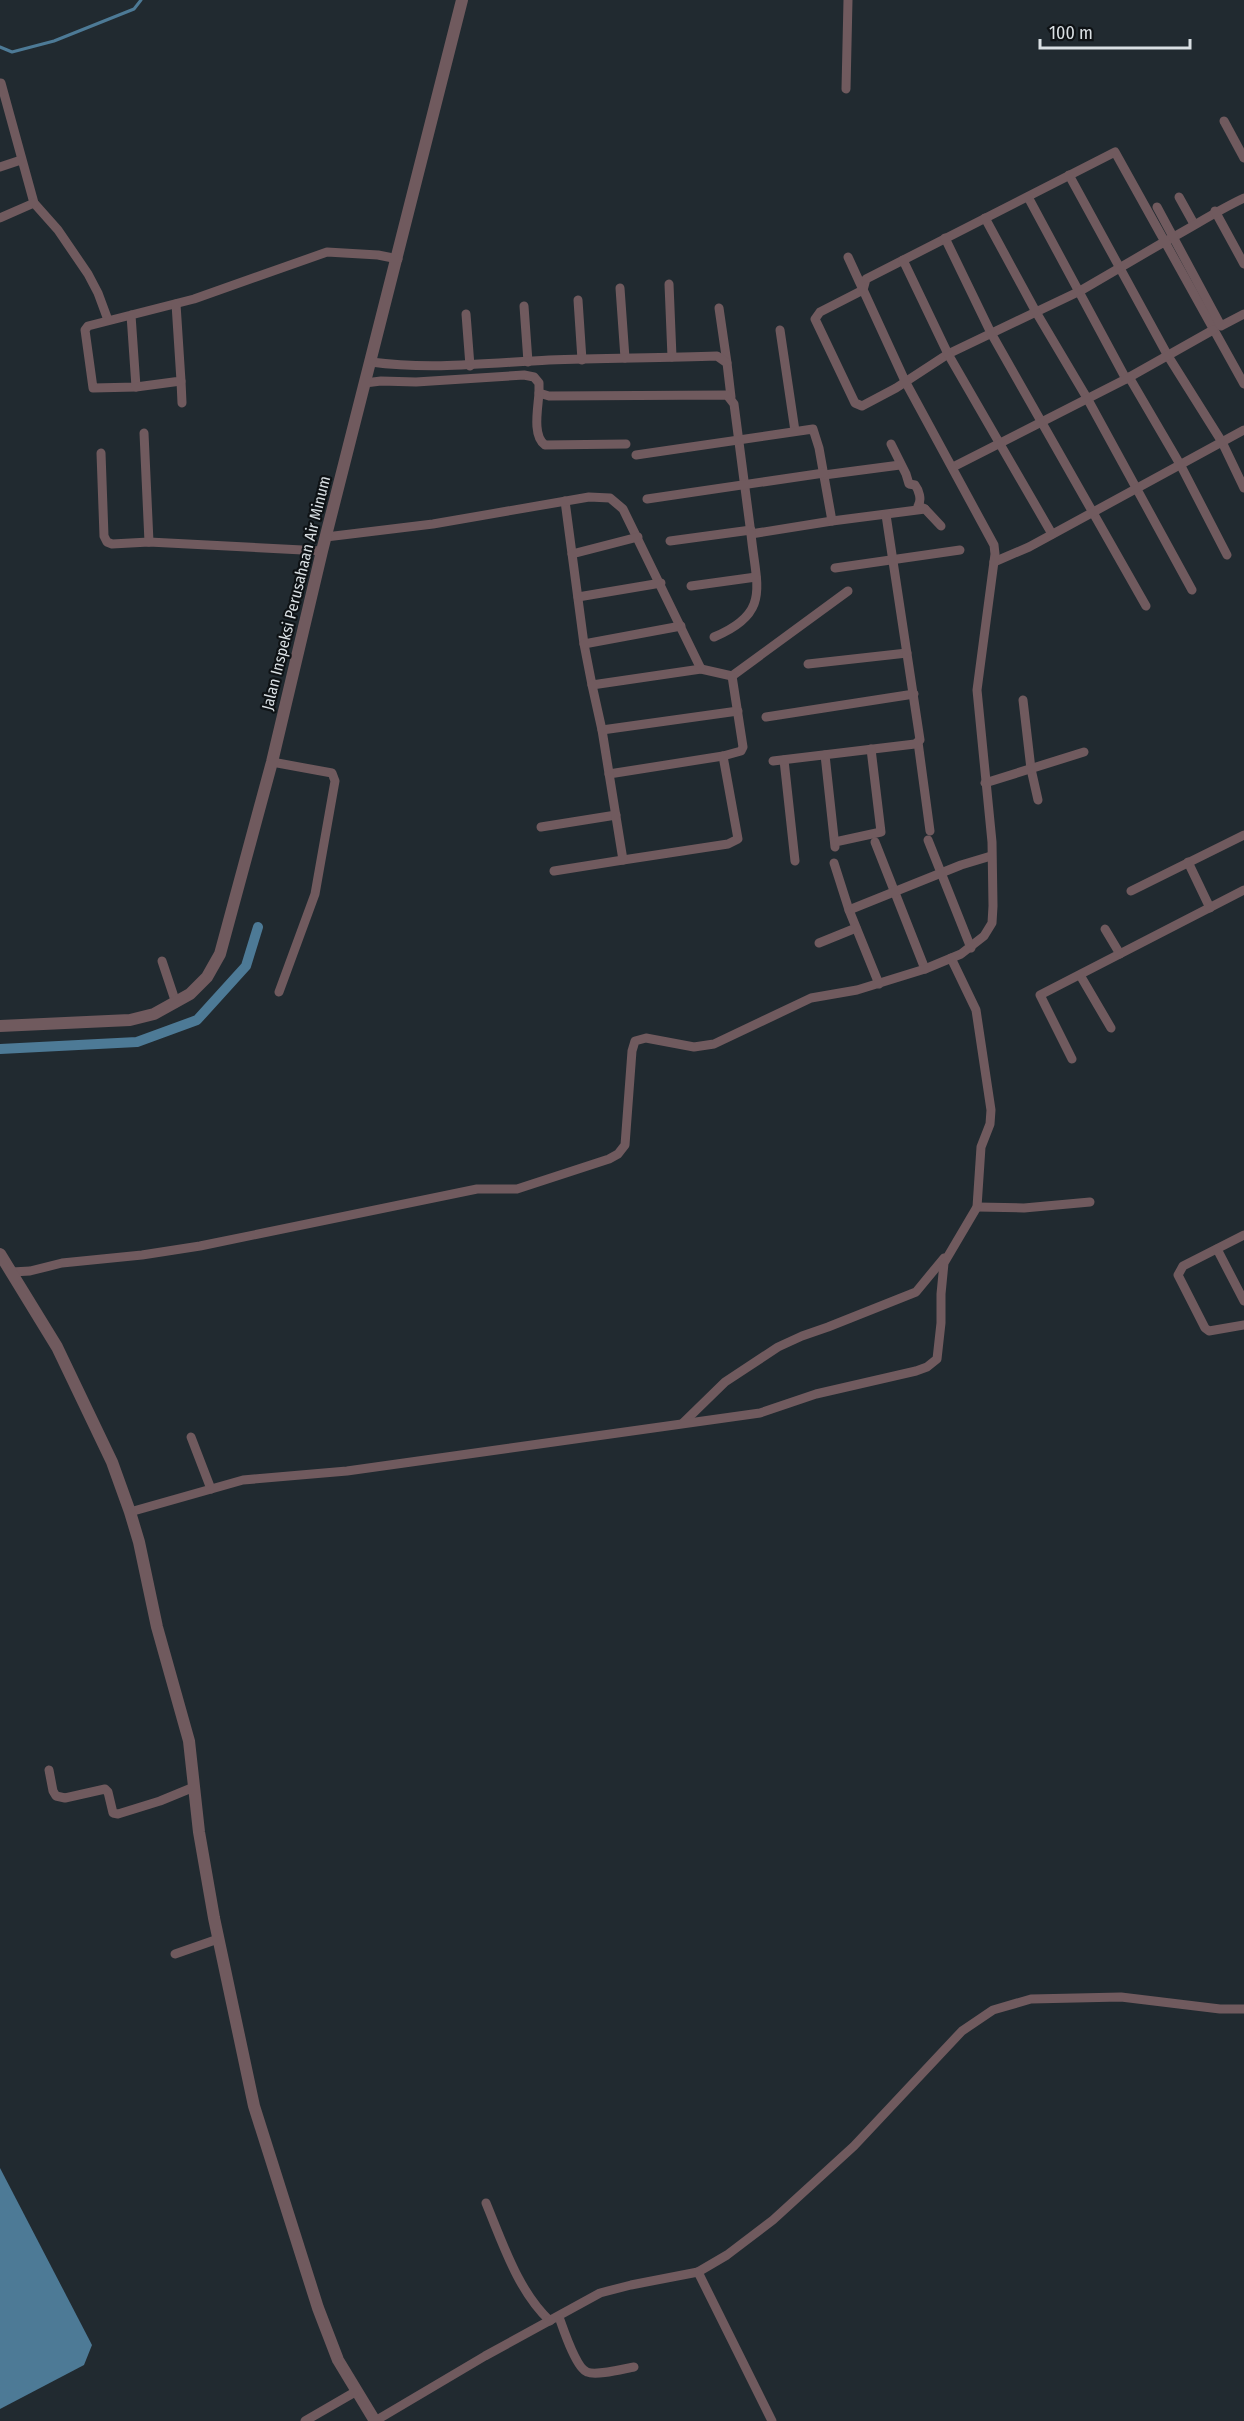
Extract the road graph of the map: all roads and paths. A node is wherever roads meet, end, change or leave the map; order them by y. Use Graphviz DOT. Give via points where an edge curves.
graph roads {
  1 [pos="462,0"];
  2 [pos="848,0"];
  3 [pos="1,83"];
  4 [pos="846,89"];
  5 [pos="5,114"];
  6 [pos="1224,121"];
  7 [pos="1244,158"];
  8 [pos="21,160"];
  9 [pos="0,167"];
  10 [pos="1069,175"];
  11 [pos="1028,197"];
  12 [pos="1179,197"];
  13 [pos="1244,198"];
  14 [pos="34,203"];
  15 [pos="1157,207"];
  16 [pos="1215,211"];
  17 [pos="0,218"];
  18 [pos="985,218"];
  19 [pos="1194,224"];
  20 [pos="1174,237"];
  21 [pos="945,238"];
  22 [pos="1164,242"];
  23 [pos="848,257"];
  24 [pos="398,259"];
  25 [pos="903,260"];
  26 [pos="1244,264"];
  27 [pos="1119,269"];
  28 [pos="669,284"];
  29 [pos="620,288"];
  30 [pos="863,290"];
  31 [pos="1080,291"];
  32 [pos="578,300"];
  33 [pos="176,304"];
  34 [pos="524,306"];
  35 [pos="719,308"];
  36 [pos="1036,312"];
  37 [pos="466,314"];
  38 [pos="1244,314"];
  39 [pos="131,315"];
  40 [pos="108,320"];
  41 [pos="780,330"];
  42 [pos="1214,330"];
  43 [pos="991,333"];
  44 [pos="948,354"];
  45 [pos="1168,356"];
  46 [pos="672,357"];
  47 [pos="625,358"];
  48 [pos="582,360"];
  49 [pos="371,362"];
  50 [pos="528,362"];
  51 [pos="727,363"];
  52 [pos="470,366"];
  53 [pos="1128,378"];
  54 [pos="181,381"];
  55 [pos="905,381"];
  56 [pos="366,384"];
  57 [pos="1244,384"];
  58 [pos="136,387"];
  59 [pos="538,393"];
  60 [pos="731,397"];
  61 [pos="1087,398"];
  62 [pos="182,403"];
  63 [pos="1042,421"];
  64 [pos="1244,430"];
  65 [pos="795,431"];
  66 [pos="144,433"];
  67 [pos="738,440"];
  68 [pos="1222,442"];
  69 [pos="998,443"];
  70 [pos="626,444"];
  71 [pos="891,444"];
  72 [pos="101,453"];
  73 [pos="636,455"];
  74 [pos="900,465"];
  75 [pos="1181,466"];
  76 [pos="952,467"];
  77 [pos="824,474"];
  78 [pos="744,484"];
  79 [pos="1244,488"];
  80 [pos="1135,489"];
  81 [pos="647,499"];
  82 [pos="565,501"];
  83 [pos="925,509"];
  84 [pos="1093,511"];
  85 [pos="886,515"];
  86 [pos="832,521"];
  87 [pos="941,526"];
  88 [pos="751,532"];
  89 [pos="1052,534"];
  90 [pos="326,537"];
  91 [pos="638,537"];
  92 [pos="670,541"];
  93 [pos="149,542"];
  94 [pos="960,550"];
  95 [pos="322,551"];
  96 [pos="572,554"];
  97 [pos="1227,555"];
  98 [pos="894,559"];
  99 [pos="994,562"];
  100 [pos="835,568"];
  101 [pos="756,577"];
  102 [pos="661,583"];
  103 [pos="691,586"];
  104 [pos="1192,590"];
  105 [pos="848,591"];
  106 [pos="578,597"];
  107 [pos="1146,606"];
  108 [pos="681,627"];
  109 [pos="714,637"];
  110 [pos="584,644"];
  111 [pos="908,653"];
  112 [pos="808,664"];
  113 [pos="701,669"];
  114 [pos="732,676"];
  115 [pos="592,685"];
  116 [pos="914,694"];
  117 [pos="1023,700"];
  118 [pos="738,711"];
  119 [pos="766,717"];
  120 [pos="602,730"];
  121 [pos="918,742"];
  122 [pos="871,749"];
  123 [pos="1084,752"];
  124 [pos="825,755"];
  125 [pos="723,756"];
  126 [pos="783,760"];
  127 [pos="773,761"];
  128 [pos="272,762"];
  129 [pos="1031,769"];
  130 [pos="609,774"];
  131 [pos="985,783"];
  132 [pos="1038,800"];
  133 [pos="616,815"];
  134 [pos="541,826"];
  135 [pos="1244,835"];
  136 [pos="875,842"];
  137 [pos="991,856"];
  138 [pos="623,860"];
  139 [pos="795,861"];
  140 [pos="1188,862"];
  141 [pos="834,863"];
  142 [pos="554,871"];
  143 [pos="941,873"];
  144 [pos="1244,890"];
  145 [pos="896,891"];
  146 [pos="1131,891"];
  147 [pos="1210,908"];
  148 [pos="849,910"];
  149 [pos="856,928"];
  150 [pos="1105,930"];
  151 [pos="819,943"];
  152 [pos="971,948"];
  153 [pos="1120,954"];
  154 [pos="951,958"];
  155 [pos="162,962"];
  156 [pos="925,969"];
  157 [pos="1080,975"];
  158 [pos="879,984"];
  159 [pos="279,992"];
  160 [pos="176,1003"];
  161 [pos="0,1026"];
  162 [pos="1111,1028"];
  163 [pos="1072,1059"];
  164 [pos="1090,1202"];
  165 [pos="976,1207"];
  166 [pos="1244,1235"];
  167 [pos="1217,1249"];
  168 [pos="0,1254"];
  169 [pos="947,1255"];
  170 [pos="12,1272"];
  171 [pos="1244,1301"];
  172 [pos="1244,1325"];
  173 [pos="683,1423"];
  174 [pos="191,1437"];
  175 [pos="211,1489"];
  176 [pos="130,1512"];
  177 [pos="49,1770"];
  178 [pos="194,1787"];
  179 [pos="218,1939"];
  180 [pos="176,1954"];
  181 [pos="1244,2009"];
  182 [pos="486,2203"];
  183 [pos="698,2272"];
  184 [pos="555,2319"];
  185 [pos="634,2367"];
  186 [pos="356,2392"];
  187 [pos="305,2421"];
  188 [pos="375,2421"];
  189 [pos="772,2421"];
  1 -- 24 [label="street, Jalan Inspeksi Perusahaan Air Minum"];
  2 -- 4 [label="street"];
  3 -- 5 [label="street"];
  5 -- 8 [label="street"];
  6 -- 7 [label="street"];
  8 -- 9 [label="street"];
  8 -- 14 [label="street"];
  10 -- 11 [label="street"];
  10 -- 22 [label="street" via="1115,152"];
  10 -- 27 [label="street"];
  11 -- 18 [label="street"];
  11 -- 31 [label="street"];
  12 -- 19 [label="street"];
  13 -- 16 [label="street"];
  14 -- 17 [label="street"];
  14 -- 40 [label="street" via="88,274"];
  15 -- 20 [label="street"];
  16 -- 19 [label="street"];
  16 -- 26 [label="street"];
  18 -- 21 [label="street"];
  18 -- 36 [label="street"];
  19 -- 20 [label="street"];
  20 -- 22 [label="street"];
  20 -- 38 [label="street" via="1221,326"];
  21 -- 25 [label="street"];
  21 -- 43 [label="street"];
  22 -- 27 [label="street"];
  22 -- 42 [label="street"];
  23 -- 30 [label="street"];
  24 -- 33 [label="street" via="327,252"];
  24 -- 49 [label="street, Jalan Inspeksi Perusahaan Air Minum"];
  25 -- 30 [label="street" via="866,279"];
  25 -- 44 [label="street"];
  27 -- 31 [label="street"];
  27 -- 45 [label="street"];
  28 -- 46 [label="street"];
  29 -- 47 [label="street"];
  30 -- 55 [label="street"];
  30 -- 55 [label="street" via="820,312 815,319 858,406"];
  31 -- 36 [label="street"];
  31 -- 53 [label="street"];
  32 -- 48 [label="street"];
  33 -- 39 [label="street"];
  33 -- 54 [label="street"];
  34 -- 50 [label="street"];
  35 -- 51 [label="street"];
  36 -- 43 [label="street"];
  36 -- 61 [label="street"];
  37 -- 52 [label="street"];
  39 -- 40 [label="street"];
  39 -- 58 [label="street"];
  40 -- 58 [label="street" via="85,330 92,385 97,389"];
  41 -- 65 [label="street"];
  42 -- 45 [label="street"];
  42 -- 57 [label="street"];
  43 -- 44 [label="street"];
  43 -- 63 [label="street"];
  44 -- 55 [label="street"];
  44 -- 69 [label="street"];
  45 -- 53 [label="street"];
  45 -- 68 [label="street"];
  46 -- 47 [label="street"];
  46 -- 51 [label="street" via="717,356"];
  47 -- 48 [label="street"];
  48 -- 50 [label="street"];
  49 -- 52 [label="street"];
  49 -- 56 [label="street, Jalan Inspeksi Perusahaan Air Minum"];
  50 -- 52 [label="street"];
  51 -- 60 [label="street"];
  53 -- 61 [label="street"];
  53 -- 75 [label="street"];
  54 -- 58 [label="street"];
  54 -- 62 [label="street"];
  55 -- 76 [label="street"];
  56 -- 59 [label="street" via="524,375 534,376 539,383"];
  56 -- 90 [label="street, Jalan Inspeksi Perusahaan Air Minum"];
  59 -- 60 [label="street" via="563,397"];
  59 -- 70 [label="street" via="538,435 545,445"];
  60 -- 67 [label="street"];
  61 -- 63 [label="street"];
  61 -- 80 [label="street"];
  63 -- 69 [label="street"];
  63 -- 84 [label="street"];
  64 -- 68 [label="street"];
  65 -- 67 [label="street"];
  65 -- 77 [label="street" via="813,429"];
  66 -- 93 [label="street"];
  67 -- 73 [label="street"];
  67 -- 78 [label="street"];
  68 -- 75 [label="street"];
  68 -- 79 [label="street"];
  69 -- 76 [label="street"];
  69 -- 89 [label="street"];
  71 -- 74 [label="street"];
  72 -- 93 [label="street" via="104,536 112,544"];
  74 -- 77 [label="street"];
  74 -- 83 [label="street" via="909,484 918,489 918,507"];
  75 -- 80 [label="street"];
  75 -- 97 [label="street"];
  76 -- 99 [label="street" via="994,545"];
  77 -- 78 [label="street"];
  77 -- 86 [label="street"];
  78 -- 81 [label="street"];
  78 -- 88 [label="street"];
  80 -- 84 [label="street"];
  80 -- 104 [label="street"];
  82 -- 90 [label="street" via="433,524"];
  82 -- 91 [label="street" via="610,498 623,509"];
  82 -- 96 [label="street"];
  83 -- 85 [label="street"];
  83 -- 87 [label="street"];
  84 -- 89 [label="street"];
  84 -- 107 [label="street"];
  85 -- 86 [label="street"];
  85 -- 98 [label="street"];
  86 -- 88 [label="street"];
  88 -- 92 [label="street"];
  88 -- 101 [label="street"];
  89 -- 99 [label="street"];
  90 -- 95 [label="street, Jalan Inspeksi Perusahaan Air Minum"];
  91 -- 96 [label="street"];
  91 -- 102 [label="street"];
  93 -- 95 [label="street"];
  94 -- 98 [label="street"];
  95 -- 128 [label="street, Jalan Inspeksi Perusahaan Air Minum"];
  96 -- 106 [label="street"];
  98 -- 100 [label="street"];
  98 -- 111 [label="street"];
  99 -- 131 [label="street" via="977,690"];
  101 -- 103 [label="street"];
  101 -- 109 [label="street" via="758,598 751,612 735,627"];
  102 -- 106 [label="street"];
  102 -- 108 [label="street"];
  105 -- 114 [label="street"];
  106 -- 110 [label="street"];
  108 -- 110 [label="street"];
  108 -- 113 [label="street"];
  110 -- 115 [label="street"];
  111 -- 112 [label="street"];
  111 -- 116 [label="street"];
  113 -- 114 [label="street"];
  113 -- 115 [label="street"];
  114 -- 118 [label="street"];
  115 -- 120 [label="street"];
  116 -- 119 [label="street"];
  116 -- 121 [label="street"];
  117 -- 129 [label="street"];
  118 -- 120 [label="street"];
  118 -- 125 [label="street" via="743,747 737,753"];
  120 -- 130 [label="street"];
  121 -- 122 [label="street"];
  121 -- 143 [label="street" via="929,836"];
  122 -- 124 [label="street"];
  122 -- 124 [label="street" via="881,832 835,845"];
  123 -- 129 [label="street"];
  124 -- 126 [label="street"];
  125 -- 130 [label="street"];
  125 -- 138 [label="street" via="738,839 728,844"];
  126 -- 127 [label="street"];
  126 -- 139 [label="street"];
  128 -- 159 [label="street" via="332,773 335,781 315,894"];
  128 -- 160 [label="street, Jalan Inspeksi Perusahaan Air Minum" via="220,954 207,976"];
  129 -- 131 [label="street"];
  129 -- 132 [label="street"];
  130 -- 133 [label="street"];
  131 -- 137 [label="street"];
  133 -- 134 [label="street"];
  133 -- 138 [label="street"];
  135 -- 140 [label="street"];
  136 -- 145 [label="street"];
  137 -- 143 [label="street"];
  137 -- 152 [label="street" via="992,923"];
  138 -- 142 [label="street"];
  140 -- 146 [label="street"];
  140 -- 147 [label="street"];
  141 -- 148 [label="street"];
  143 -- 145 [label="street"];
  143 -- 152 [label="street"];
  144 -- 147 [label="street"];
  145 -- 148 [label="street"];
  145 -- 156 [label="street"];
  147 -- 153 [label="street"];
  148 -- 149 [label="street"];
  149 -- 151 [label="street"];
  149 -- 158 [label="street"];
  150 -- 153 [label="street"];
  152 -- 154 [label="street"];
  153 -- 157 [label="street"];
  154 -- 156 [label="street"];
  154 -- 165 [label="street" via="976,1010 991,1100 990,1124 981,1147"];
  155 -- 160 [label="street"];
  156 -- 158 [label="street"];
  157 -- 162 [label="street"];
  157 -- 163 [label="street" via="1040,995"];
  158 -- 170 [label="street" via="811,998 714,1044 694,1047 646,1038 635,1041 622,1151 532,1185 477,1189 200,1246"];
  160 -- 161 [label="street, Jalan Inspeksi Perusahaan Air Minum" via="130,1020"];
  164 -- 165 [label="street" via="1024,1208"];
  165 -- 169 [label="street"];
  166 -- 167 [label="street"];
  167 -- 171 [label="street"];
  167 -- 172 [label="street" via="1183,1266 1178,1275 1205,1328 1209,1331"];
  168 -- 170 [label="street"];
  169 -- 173 [label="street" via="916,1292 778,1347 725,1382"];
  169 -- 173 [label="street" via="942,1274 940,1344 937,1359 927,1367 816,1394 760,1413"];
  170 -- 176 [label="street" via="57,1347 95,1423"];
  173 -- 175 [label="street" via="347,1471 243,1480"];
  174 -- 175 [label="street"];
  175 -- 176 [label="street"];
  176 -- 178 [label="street" via="189,1741"];
  177 -- 178 [label="street" via="56,1796 65,1798 105,1790 112,1814"];
  178 -- 179 [label="street"];
  179 -- 180 [label="street"];
  179 -- 186 [label="street" via="260,2126 318,2308 338,2360"];
  181 -- 183 [label="street" via="1121,1997 1031,1999 993,2010 962,2031 854,2146 773,2220"];
  182 -- 184 [label="street" via="523,2287 540,2311"];
  183 -- 184 [label="street" via="612,2289"];
  183 -- 189 [label="street"];
  184 -- 185 [label="street" via="585,2371"];
  184 -- 188 [label="street"];
  186 -- 187 [label="street"];
  186 -- 188 [label="street"];
}
